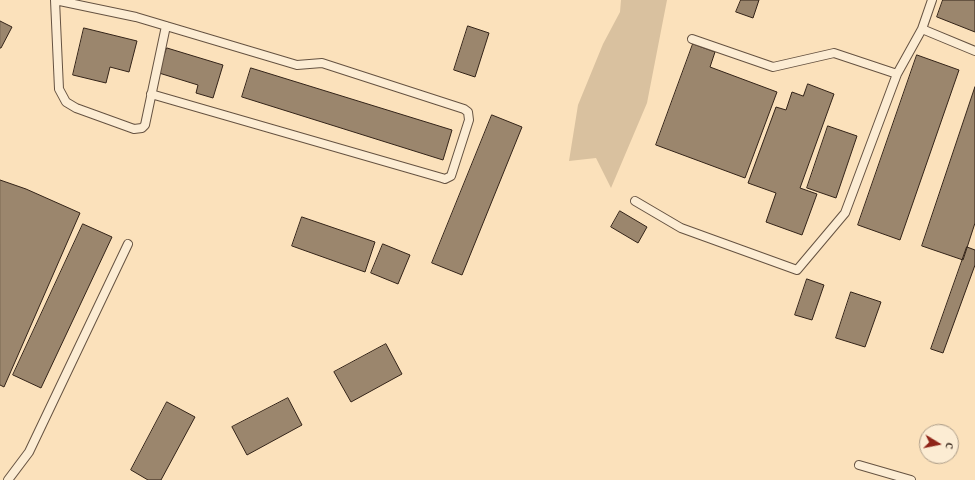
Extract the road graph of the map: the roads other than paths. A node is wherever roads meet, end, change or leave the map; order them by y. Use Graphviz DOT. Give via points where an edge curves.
graph roads {
  1 [pos="932,0"];
  2 [pos="166,26"];
  3 [pos="922,29"];
  4 [pos="692,39"];
  5 [pos="975,51"];
  6 [pos="897,74"];
  7 [pos="151,94"];
  8 [pos="635,201"];
  9 [pos="128,244"];
  10 [pos="859,466"];
  11 [pos="8,480"];
  12 [pos="911,480"];
  1 -- 3 [label="lane"];
  2 -- 7 [label="lane"];
  2 -- 7 [label="lane" via="55,0 59,89 66,102 76,108 138,129 145,125"];
  2 -- 7 [label="lane" via="297,65 322,63 464,109 468,112 469,120 451,176 446,179"];
  3 -- 5 [label="lane"];
  3 -- 6 [label="lane"];
  4 -- 6 [label="lane" via="773,68 834,53"];
  6 -- 8 [label="lane" via="846,213 798,270 680,228"];
  9 -- 11 [label="lane" via="29,452"];
  10 -- 12 [label="lane"];
}
